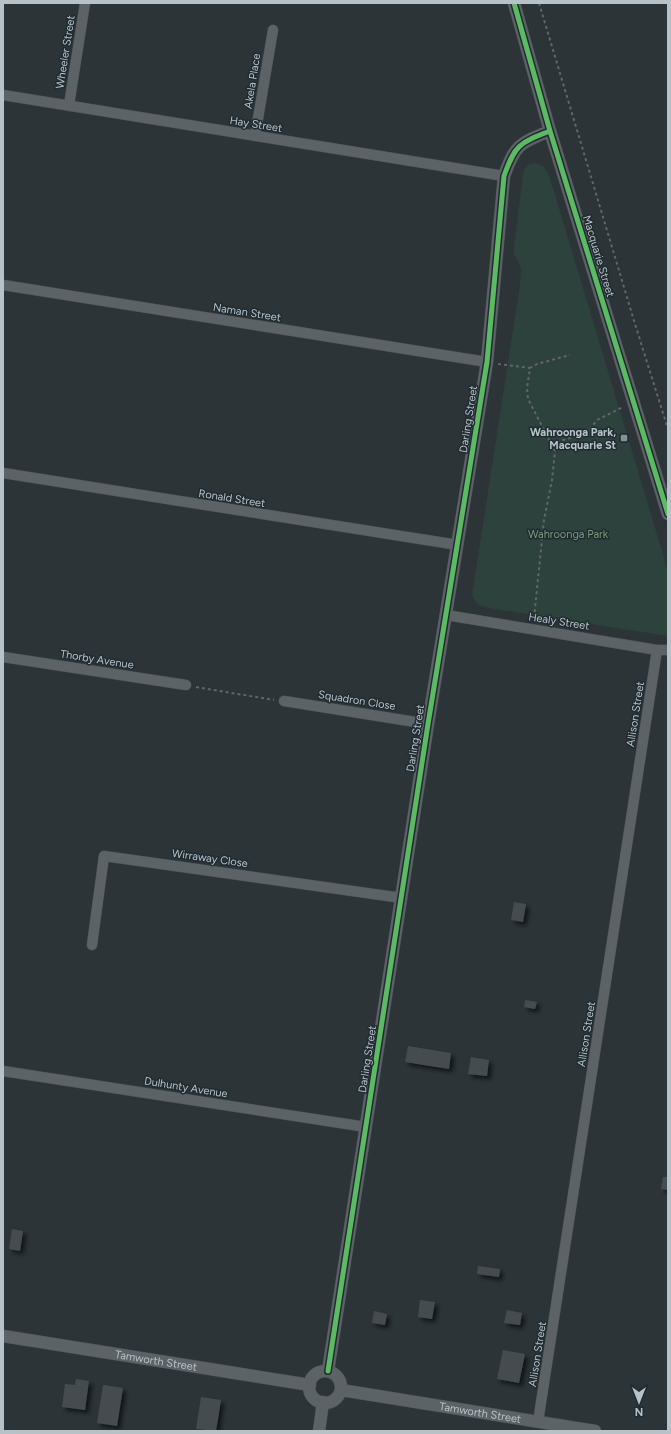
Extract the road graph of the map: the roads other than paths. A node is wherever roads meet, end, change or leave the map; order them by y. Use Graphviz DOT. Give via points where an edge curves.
graph roads {
  1 [pos="85,3"];
  2 [pos="514,3"];
  3 [pos="272,30"];
  4 [pos="3,95"];
  5 [pos="69,105"];
  6 [pos="550,131"];
  7 [pos="255,136"];
  8 [pos="504,176"];
  9 [pos="3,285"];
  10 [pos="487,362"];
  11 [pos="3,473"];
  12 [pos="668,514"];
  13 [pos="458,545"];
  14 [pos="446,615"];
  15 [pos="657,650"];
  16 [pos="668,650"];
  17 [pos="3,657"];
  18 [pos="186,685"];
  19 [pos="284,701"];
  20 [pos="428,724"];
  21 [pos="402,898"];
  22 [pos="92,945"];
  23 [pos="3,1071"];
  24 [pos="366,1127"];
  25 [pos="3,1336"];
  26 [pos="328,1371"];
  27 [pos="310,1385"];
  28 [pos="341,1390"];
  29 [pos="323,1402"];
  30 [pos="538,1422"];
  31 [pos="319,1431"];
  32 [pos="595,1431"];
  1 -- 5 [label="street, Wheeler Street"];
  2 -- 6 [label="street, Macquarie Street"];
  3 -- 7 [label="street, Akela Place"];
  4 -- 5 [label="street, Hay Street"];
  5 -- 7 [label="street, Hay Street"];
  6 -- 8 [label="street, Darling Street" via="518,146 511,156"];
  6 -- 12 [label="street, Macquarie Street"];
  7 -- 8 [label="street, Hay Street"];
  8 -- 10 [label="street, Darling Street"];
  9 -- 10 [label="street, Naman Street"];
  10 -- 13 [label="street, Darling Street"];
  11 -- 13 [label="street, Ronald Street"];
  13 -- 14 [label="street, Darling Street"];
  14 -- 15 [label="street, Healy Street"];
  14 -- 20 [label="street, Darling Street"];
  15 -- 16 [label="street, Healy Street"];
  15 -- 30 [label="street, Allison Street"];
  17 -- 18 [label="street, Thorby Avenue"];
  19 -- 20 [label="street, Squadron Close"];
  20 -- 21 [label="street, Darling Street"];
  21 -- 22 [label="street, Wirraway Close" via="104,856"];
  21 -- 24 [label="street, Darling Street"];
  23 -- 24 [label="street, Dulhunty Avenue"];
  24 -- 26 [label="street, Darling Street"];
  25 -- 27 [label="street, Tamworth Street"];
  26 -- 27 [label="street" via="318,1372"];
  26 -- 28 [label="street" via="337,1375 342,1385"];
  27 -- 29 [label="street" via="311,1394"];
  28 -- 29 [label="street" via="333,1401"];
  28 -- 30 [label="street, Tamworth Street"];
  29 -- 31 [label="street"];
  30 -- 32 [label="street, Tamworth Street"];
}
